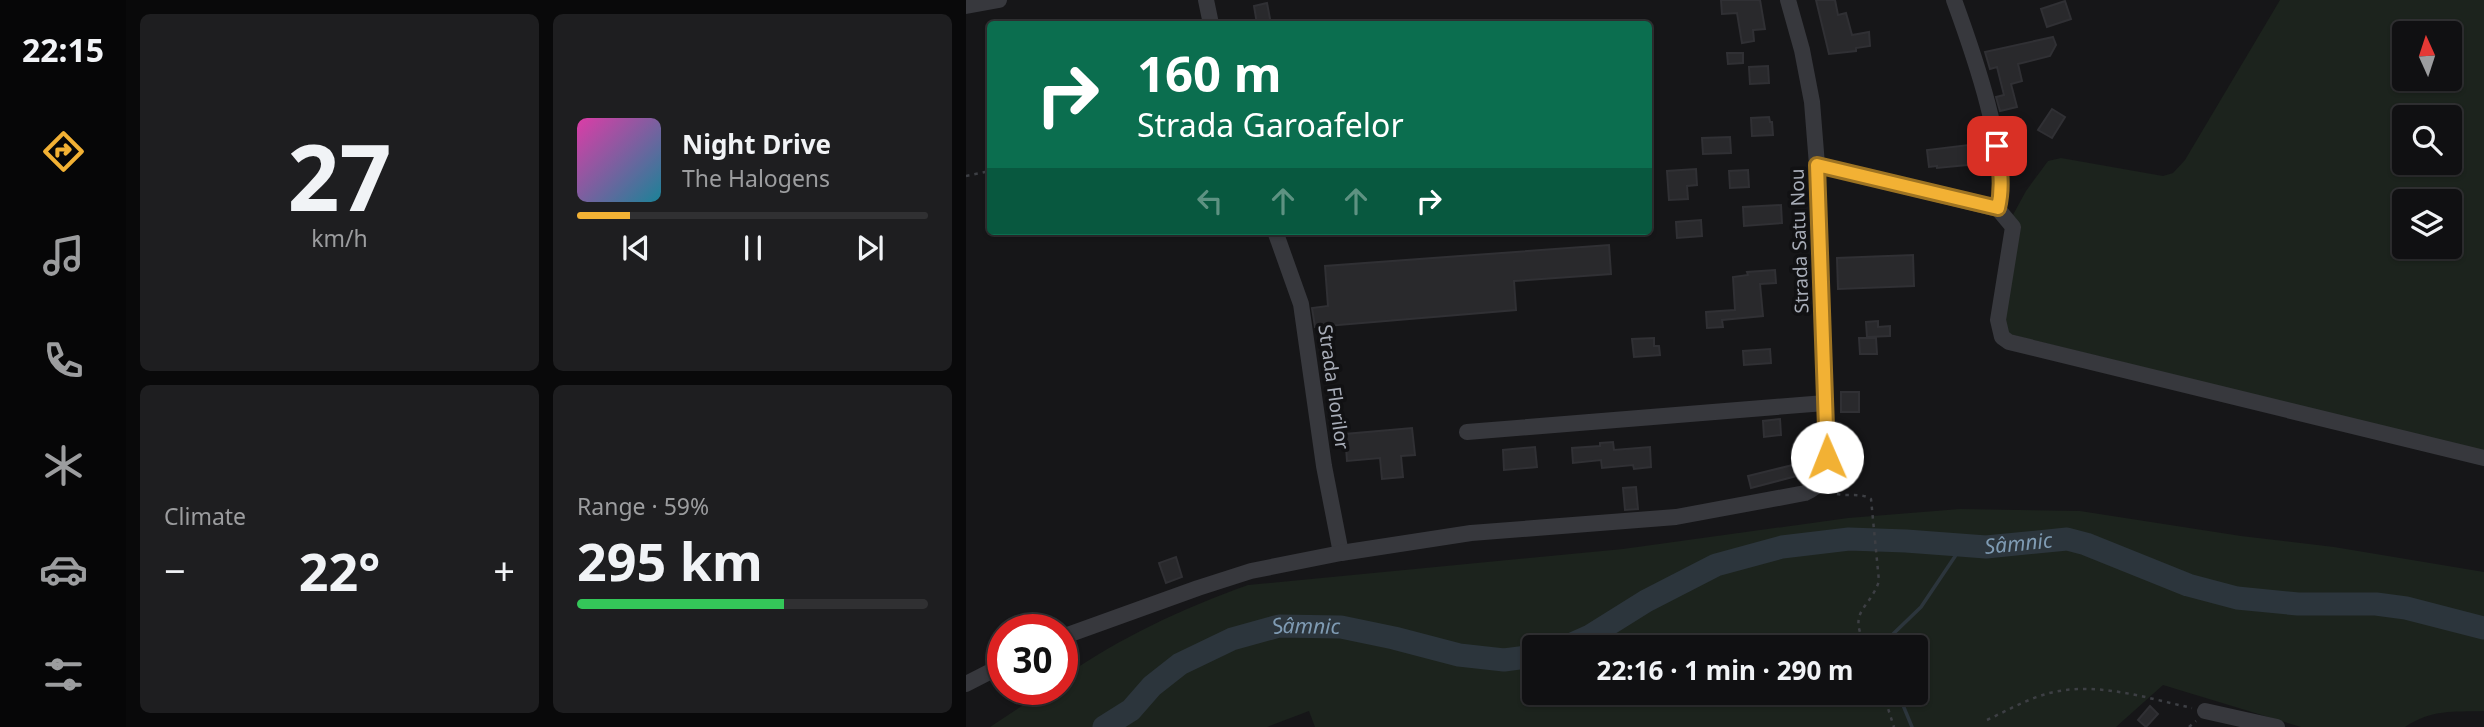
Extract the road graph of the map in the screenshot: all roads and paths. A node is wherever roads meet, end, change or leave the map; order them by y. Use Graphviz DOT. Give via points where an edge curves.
graph roads {
  1 [pos="999,0"];
  2 [pos="1206,0"];
  3 [pos="1788,0"];
  4 [pos="1954,0"];
  5 [pos="966,6"];
  6 [pos="1210,21"];
  7 [pos="1817,165"];
  8 [pos="987,172"];
  9 [pos="966,176"];
  10 [pos="1998,208"];
  11 [pos="1276,235"];
  12 [pos="1825,403"];
  13 [pos="1467,432"];
  14 [pos="2484,458"];
  15 [pos="1821,482"];
  16 [pos="1340,553"];
  17 [pos="1078,631"];
  18 [pos="1861,635"];
  19 [pos="987,673"];
  20 [pos="966,684"];
  21 [pos="1887,705"];
  22 [pos="2205,711"];
  23 [pos="1987,720"];
  24 [pos="1894,727"];
  25 [pos="2277,727"];
  1 -- 5 [label="street"];
  2 -- 6 [label="street"];
  3 -- 7 [label="street, Strada Satu Nou" via="1809,84"];
  4 -- 10 [label="street" via="1997,146 2001,175"];
  7 -- 10 [label="street"];
  7 -- 12 [label="street, Strada Satu Nou"];
  8 -- 9 [label="path"];
  10 -- 14 [label="street" via="2013,227 1998,320 2002,337 2009,341"];
  11 -- 16 [label="street, Strada Florilor" via="1301,304"];
  12 -- 13 [label="street"];
  12 -- 15 [label="street, Strada Satu Nou" via="1826,467"];
  15 -- 16 [label="street" via="1805,493 1676,517 1471,533"];
  15 -- 18 [label="path" via="1836,495 1871,499 1877,588 1863,606 1858,621"];
  16 -- 17 [label="street" via="1251,571"];
  19 -- 20 [label="street"];
  21 -- 24 [label="path"];
  22 -- 23 [label="path" via="2099,689 2056,691"];
  22 -- 25 [label="street"];
}
